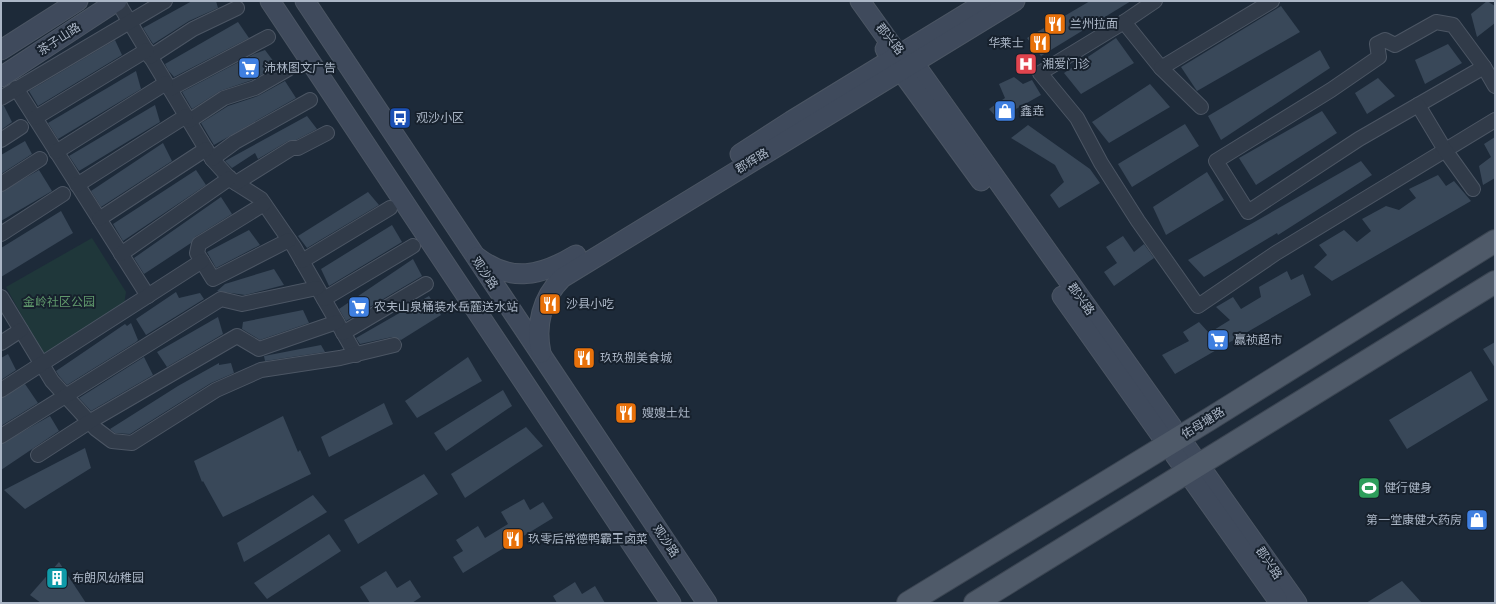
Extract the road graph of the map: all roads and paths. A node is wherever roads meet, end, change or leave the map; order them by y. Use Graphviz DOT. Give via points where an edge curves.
graph roads {
  1 [pos="78,1"];
  2 [pos="117,1"];
  3 [pos="165,1"];
  4 [pos="270,1"];
  5 [pos="305,1"];
  6 [pos="850,1"];
  7 [pos="860,1"];
  8 [pos="987,1"];
  9 [pos="1015,1"];
  10 [pos="1155,1"];
  11 [pos="1272,1"];
  12 [pos="237,8"];
  13 [pos="129,22"];
  14 [pos="1124,22"];
  15 [pos="268,36"];
  16 [pos="1,50"];
  17 [pos="148,53"];
  18 [pos="901,62"];
  19 [pos="1484,67"];
  20 [pos="1161,68"];
  21 [pos="288,69"];
  22 [pos="1,77"];
  23 [pos="168,86"];
  24 [pos="1495,86"];
  25 [pos="16,88"];
  26 [pos="1,98"];
  27 [pos="310,100"];
  28 [pos="1418,105"];
  29 [pos="1201,108"];
  30 [pos="35,118"];
  31 [pos="187,118"];
  32 [pos="1495,120"];
  33 [pos="21,127"];
  34 [pos="327,133"];
  35 [pos="1,140"];
  36 [pos="1445,150"];
  37 [pos="56,152"];
  38 [pos="209,154"];
  39 [pos="40,159"];
  40 [pos="233,181"];
  41 [pos="1,184"];
  42 [pos="77,185"];
  43 [pos="1473,189"];
  44 [pos="63,194"];
  45 [pos="264,204"];
  46 [pos="390,208"];
  47 [pos="99,219"];
  48 [pos="1,234"];
  49 [pos="289,240"];
  50 [pos="1495,241"];
  51 [pos="413,246"];
  52 [pos="472,253"];
  53 [pos="121,254"];
  54 [pos="202,261"];
  55 [pos="302,261"];
  56 [pos="1495,282"];
  57 [pos="426,284"];
  58 [pos="321,294"];
  59 [pos="148,296"];
  60 [pos="1,297"];
  61 [pos="340,328"];
  62 [pos="22,330"];
  63 [pos="1,342"];
  64 [pos="394,345"];
  65 [pos="356,355"];
  66 [pos="542,356"];
  67 [pos="42,365"];
  68 [pos="1,390"];
  69 [pos="65,396"];
  70 [pos="89,422"];
  71 [pos="1,436"];
  72 [pos="1174,441"];
  73 [pos="38,455"];
  74 [pos="1193,468"];
  75 [pos="671,603"];
  76 [pos="708,603"];
  77 [pos="908,603"];
  78 [pos="975,603"];
  79 [pos="1281,603"];
  80 [pos="1297,603"];
  1 -- 16 [label="main road, 茶子山路"];
  2 -- 13 [label="street"];
  2 -- 22 [label="main road, 茶子山路"];
  3 -- 13 [label="street"];
  4 -- 75 [label="main road"];
  5 -- 52 [label="main road, 观沙路"];
  6 -- 18 [label="main road, 郡兴路"];
  7 -- 18 [label="main road, 郡兴路"];
  8 -- 18 [label="main road, 郡辉路"];
  9 -- 18 [label="main road, 郡辉路"];
  10 -- 14 [label="street"];
  11 -- 20 [label="street"];
  12 -- 17 [label="street"];
  13 -- 17 [label="street"];
  13 -- 25 [label="street"];
  14 -- 20 [label="street"];
  14 -- 36 [label="street" via="1040,73 1077,118 1101,163 1198,306 1276,254"];
  15 -- 23 [label="street"];
  17 -- 23 [label="street"];
  17 -- 30 [label="street"];
  18 -- 52 [label="main road, 郡辉路" via="790,121 743,153 554,267 533,273 508,272 490,266"];
  18 -- 66 [label="main road, 郡辉路" via="562,278 549,292 542,311 539,334"];
  18 -- 72 [label="main road, 郡兴路"];
  19 -- 24 [label="street"];
  19 -- 28 [label="street"];
  19 -- 28 [label="street" via="1453,25 1436,22 1395,45 1385,40 1377,44 1379,57 1331,90 1216,161 1248,212 1359,139"];
  20 -- 29 [label="street"];
  21 -- 31 [label="street" via="255,88 224,98"];
  23 -- 31 [label="street"];
  23 -- 37 [label="street"];
  25 -- 26 [label="street"];
  25 -- 30 [label="street"];
  27 -- 38 [label="street"];
  28 -- 36 [label="street"];
  30 -- 37 [label="street"];
  31 -- 38 [label="street"];
  31 -- 42 [label="street"];
  32 -- 36 [label="street"];
  33 -- 35 [label="street"];
  34 -- 40 [label="street" via="298,148 292,148"];
  36 -- 43 [label="street"];
  37 -- 42 [label="street"];
  38 -- 40 [label="street"];
  38 -- 47 [label="street"];
  39 -- 41 [label="street"];
  40 -- 45 [label="street"];
  40 -- 53 [label="street" via="183,209"];
  42 -- 47 [label="street"];
  44 -- 48 [label="street"];
  45 -- 49 [label="street"];
  45 -- 54 [label="street" via="199,244 197,253"];
  46 -- 55 [label="street"];
  47 -- 53 [label="street"];
  49 -- 54 [label="street" via="214,279"];
  49 -- 55 [label="street"];
  50 -- 72 [label="main road, 佑母塘路"];
  51 -- 58 [label="street"];
  52 -- 66 [label="main road, 观沙路"];
  53 -- 59 [label="street"];
  54 -- 59 [label="street"];
  55 -- 58 [label="street"];
  56 -- 74 [label="main road"];
  57 -- 61 [label="street"];
  58 -- 61 [label="street"];
  58 -- 69 [label="street" via="242,304 221,299"];
  59 -- 67 [label="street"];
  60 -- 62 [label="street"];
  61 -- 65 [label="street"];
  61 -- 70 [label="street" via="259,349 237,336"];
  62 -- 63 [label="street"];
  62 -- 67 [label="street"];
  64 -- 65 [label="street"];
  65 -- 70 [label="street" via="261,370 216,390 132,443 112,440"];
  66 -- 76 [label="main road, 观沙路"];
  67 -- 68 [label="street"];
  67 -- 69 [label="street"];
  69 -- 70 [label="street"];
  69 -- 71 [label="street"];
  70 -- 73 [label="street"];
  72 -- 74 [label="main road, 郡兴路"];
  72 -- 77 [label="main road, 佑母塘路"];
  74 -- 78 [label="main road"];
  74 -- 79 [label="main road, 郡兴路"];
  74 -- 80 [label="main road, 郡兴路"];
}
